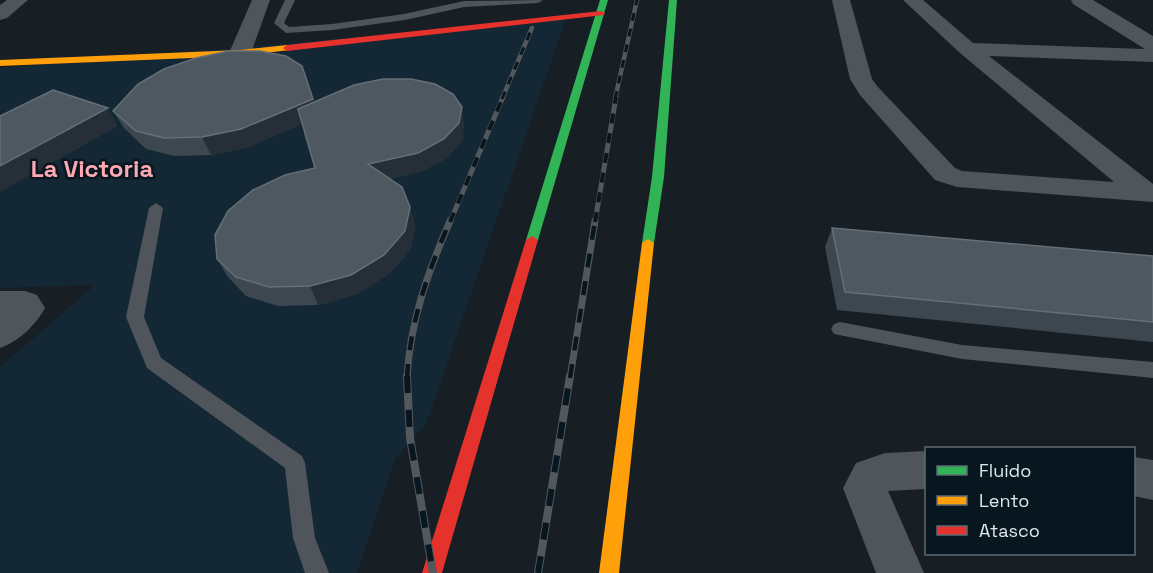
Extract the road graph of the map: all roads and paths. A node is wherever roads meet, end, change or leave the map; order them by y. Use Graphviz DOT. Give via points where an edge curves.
graph roads {
  1 [pos="20,0"];
  2 [pos="261,0"];
  3 [pos="290,0"];
  4 [pos="420,0"];
  5 [pos="538,0"];
  6 [pos="673,0"];
  7 [pos="841,0"];
  8 [pos="912,0"];
  9 [pos="1080,0"];
  10 [pos="602,6"];
  11 [pos="433,9"];
  12 [pos="0,14"];
  13 [pos="1153,45"];
  14 [pos="967,49"];
  15 [pos="240,53"];
  16 [pos="1153,56"];
  17 [pos="0,63"];
  18 [pos="1149,193"];
  19 [pos="156,207"];
  20 [pos="0,304"];
  21 [pos="840,329"];
  22 [pos="0,334"];
  23 [pos="1153,370"];
  24 [pos="925,470"];
  25 [pos="1135,477"];
  26 [pos="1153,480"];
  27 [pos="317,573"];
  28 [pos="432,573"];
  29 [pos="609,573"];
  30 [pos="900,573"];
  1 -- 12 [label="street"];
  2 -- 15 [label="street"];
  3 -- 11 [label="lane" via="279,23 286,30 405,17"];
  4 -- 11 [label="lane"];
  5 -- 11 [label="lane"];
  6 -- 29 [label="street" via="658,177 641,284"];
  7 -- 18 [label="street" via="861,79 945,174 957,179"];
  8 -- 14 [label="street"];
  9 -- 13 [label="street"];
  10 -- 15 [label="street"];
  10 -- 28 [label="street"];
  14 -- 16 [label="street"];
  14 -- 18 [label="street"];
  15 -- 17 [label="street"];
  19 -- 27 [label="lane" via="135,317 154,363 295,463 304,538"];
  20 -- 22 [label="street" via="25,304 28,308"];
  21 -- 23 [label="lane" via="962,352"];
  24 -- 30 [label="street" via="885,472 871,477 865,488"];
  25 -- 26 [label="street"];
}
